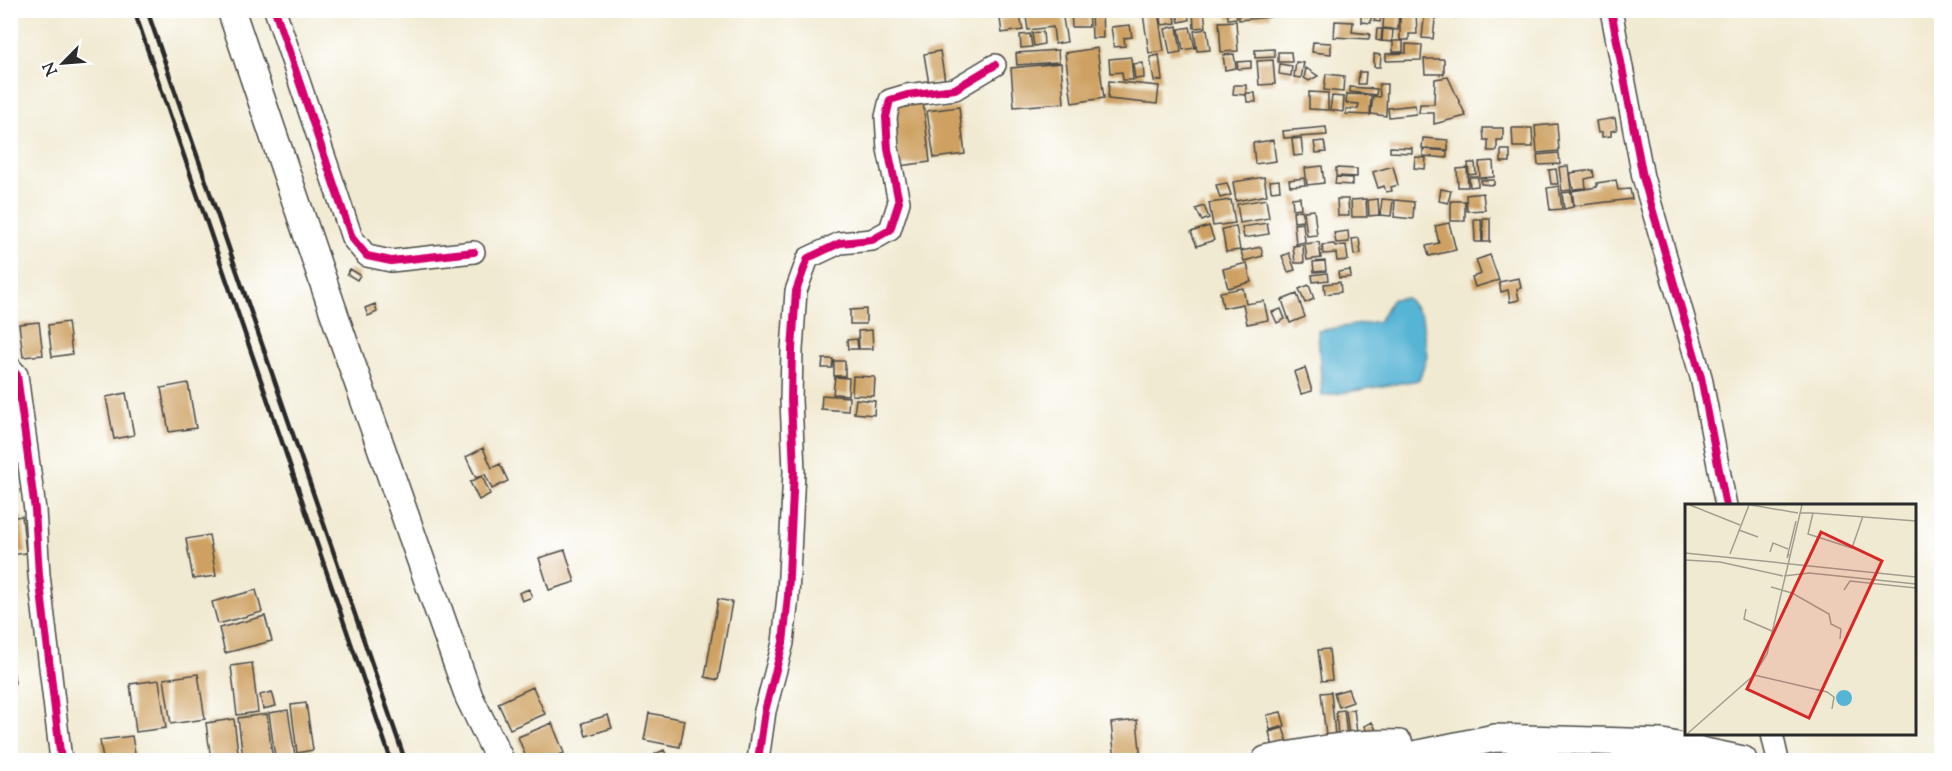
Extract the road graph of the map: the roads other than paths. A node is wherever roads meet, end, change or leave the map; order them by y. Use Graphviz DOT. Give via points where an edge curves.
graph roads {
  1 [pos="231,10"];
  2 [pos="275,10"];
  3 [pos="1611,10"];
  4 [pos="995,65"];
  5 [pos="474,252"];
  6 [pos="10,367"];
  7 [pos="1726,504"];
  8 [pos="1772,735"];
  9 [pos="1436,755"];
  10 [pos="61,760"];
  11 [pos="500,760"];
  12 [pos="758,760"];
  13 [pos="1266,760"];
  14 [pos="1373,760"];
  15 [pos="1743,760"];
  16 [pos="1778,760"];
  1 -- 11 [label="main road" via="469,697"];
  2 -- 5 [label="street" via="352,238 367,256 392,261"];
  3 -- 7 [label="street" via="1643,177 1701,377"];
  4 -- 12 [label="street" via="955,88 890,100 886,117 888,148 899,202 890,230 872,240 840,243 808,258 796,291 788,596 783,643 765,711"];
  6 -- 10 [label="street" via="17,375 26,440"];
  8 -- 16 [label="street"];
  9 -- 13 [label="main road" via="1414,745 1378,743"];
  9 -- 14 [label="main road"];
  9 -- 15 [label="main road" via="1495,738 1662,743"];
}
